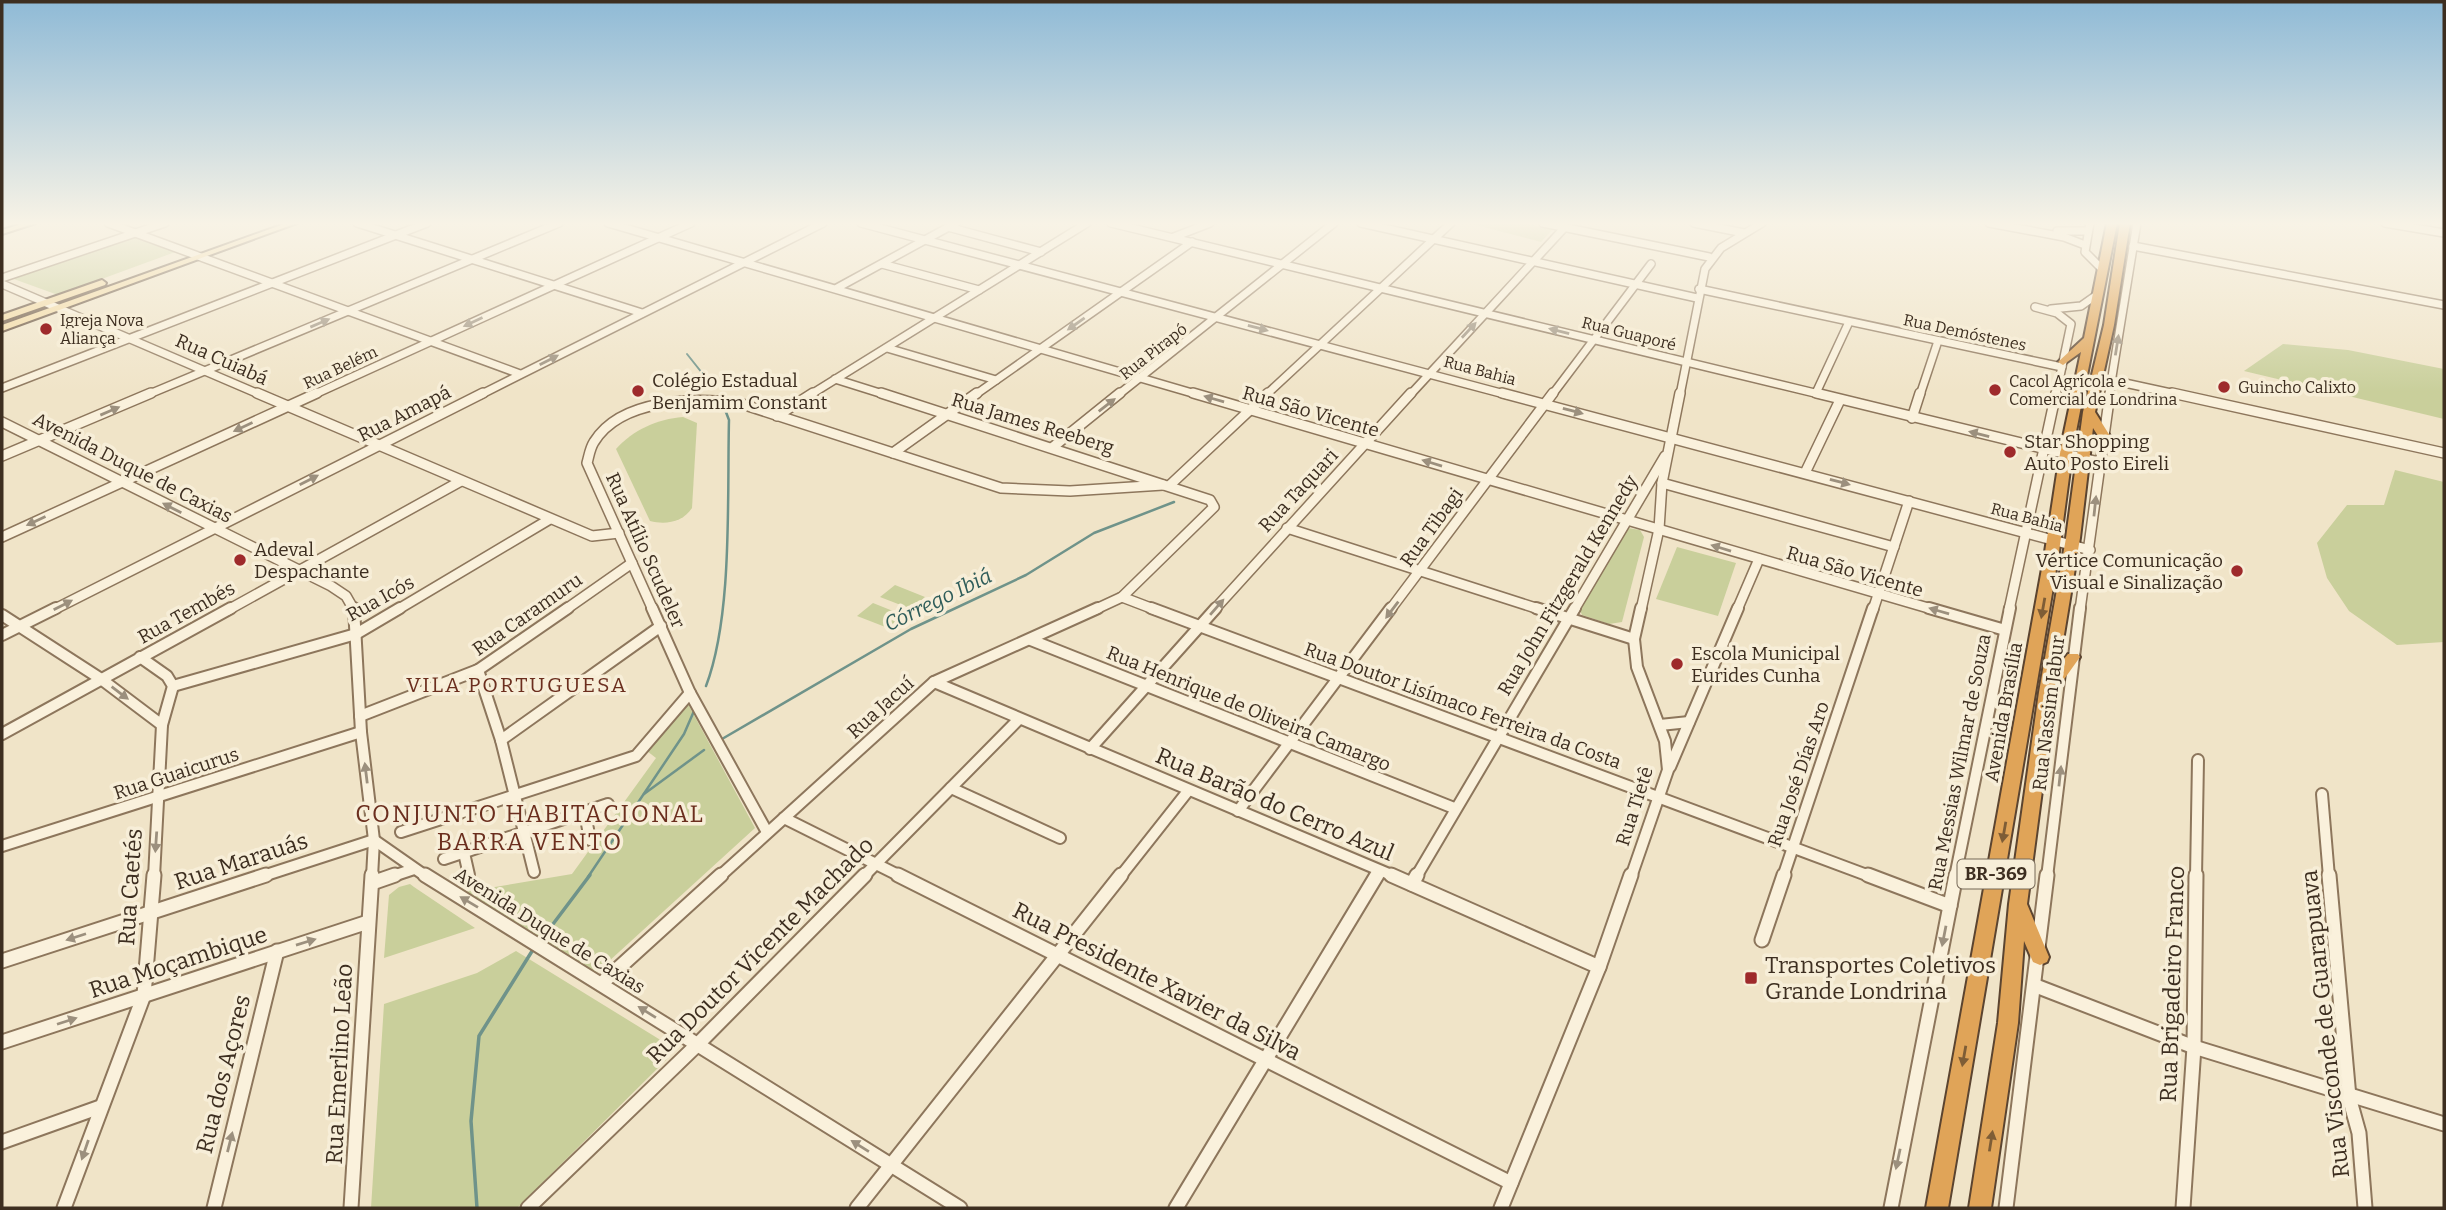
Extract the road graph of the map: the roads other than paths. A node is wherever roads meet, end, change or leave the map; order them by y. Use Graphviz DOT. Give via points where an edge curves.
graph roads {
  1 [pos="112,279"];
  2 [pos="136,279"];
  3 [pos="263,279"];
  4 [pos="281,279"];
  5 [pos="424,279"];
  6 [pos="536,279"];
  7 [pos="566,279"];
  8 [pos="710,279"];
  9 [pos="807,279"];
  10 [pos="853,279"];
  11 [pos="940,279"];
  12 [pos="996,279"];
  13 [pos="1077,279"];
  14 [pos="1140,279"];
  15 [pos="1264,279"];
  16 [pos="1347,279"];
  17 [pos="1387,279"];
  18 [pos="1517,279"];
  19 [pos="1620,279"];
  20 [pos="1639,279"];
  21 [pos="1702,279"];
  22 [pos="2100,279"];
  23 [pos="2116,279"];
  24 [pos="2128,279"];
  25 [pos="2309,279"];
  26 [pos="272,283"];
  27 [pos="1636,283"];
  28 [pos="2,284"];
  29 [pos="554,285"];
  30 [pos="1379,287"];
  31 [pos="837,288"];
  32 [pos="979,290"];
  33 [pos="1122,292"];
  34 [pos="1698,294"];
  35 [pos="2098,294"];
  36 [pos="46,303"];
  37 [pos="2124,304"];
  38 [pos="2444,305"];
  39 [pos="2035,307"];
  40 [pos="58,308"];
  41 [pos="2048,309"];
  42 [pos="348,311"];
  43 [pos="642,313"];
  44 [pos="1486,313"];
  45 [pos="935,317"];
  46 [pos="1219,317"];
  47 [pos="2,318"];
  48 [pos="1849,322"];
  49 [pos="2109,325"];
  50 [pos="2,328"];
  51 [pos="131,337"];
  52 [pos="2090,338"];
  53 [pos="1593,339"];
  54 [pos="430,341"];
  55 [pos="1938,341"];
  56 [pos="1320,344"];
  57 [pos="887,348"];
  58 [pos="1041,348"];
  59 [pos="1685,361"];
  60 [pos="2063,364"];
  61 [pos="206,370"];
  62 [pos="1429,373"];
  63 [pos="520,374"];
  64 [pos="1142,378"];
  65 [pos="835,379"];
  66 [pos="996,380"];
  67 [pos="2111,380"];
  68 [pos="2,387"];
  69 [pos="1815,393"];
  70 [pos="1840,400"];
  71 [pos="1545,404"];
  72 [pos="288,407"];
  73 [pos="1249,409"];
  74 [pos="2090,412"];
  75 [pos="948,415"];
  76 [pos="777,416"];
  77 [pos="1912,418"];
  78 [pos="2,422"];
  79 [pos="2104,436"];
  80 [pos="1672,437"];
  81 [pos="38,441"];
  82 [pos="1366,443"];
  83 [pos="379,445"];
  84 [pos="1053,447"];
  85 [pos="1669,450"];
  86 [pos="2046,450"];
  87 [pos="893,453"];
  88 [pos="2444,453"];
  89 [pos="2066,454"];
  90 [pos="2,456"];
  91 [pos="2083,458"];
  92 [pos="2099,461"];
  93 [pos="1117,468"];
  94 [pos="1805,472"];
  95 [pos="1488,479"];
  96 [pos="461,481"];
  97 [pos="122,482"];
  98 [pos="1662,483"];
  99 [pos="1170,485"];
  100 [pos="1129,488"];
  101 [pos="1909,501"];
  102 [pos="1214,508"];
  103 [pos="550,519"];
  104 [pos="1626,519"];
  105 [pos="1287,528"];
  106 [pos="213,529"];
  107 [pos="1659,529"];
  108 [pos="619,533"];
  109 [pos="2027,533"];
  110 [pos="592,536"];
  111 [pos="2,537"];
  112 [pos="2054,540"];
  113 [pos="625,547"];
  114 [pos="1894,547"];
  115 [pos="2081,548"];
  116 [pos="1759,559"];
  117 [pos="632,563"];
  118 [pos="297,570"];
  119 [pos="1420,571"];
  120 [pos="1879,594"];
  121 [pos="1122,597"];
  122 [pos="2,615"];
  123 [pos="1568,619"];
  124 [pos="661,626"];
  125 [pos="19,627"];
  126 [pos="1199,627"];
  127 [pos="2005,630"];
  128 [pos="356,634"];
  129 [pos="2,635"];
  130 [pos="1031,639"];
  131 [pos="1634,639"];
  132 [pos="140,657"];
  133 [pos="2074,657"];
  134 [pos="478,670"];
  135 [pos="1341,678"];
  136 [pos="101,679"];
  137 [pos="934,682"];
  138 [pos="173,686"];
  139 [pos="1146,687"];
  140 [pos="2047,692"];
  141 [pos="690,693"];
  142 [pos="360,716"];
  143 [pos="1019,719"];
  144 [pos="162,724"];
  145 [pos="1665,726"];
  146 [pos="1687,727"];
  147 [pos="361,732"];
  148 [pos="2,734"];
  149 [pos="1497,737"];
  150 [pos="501,740"];
  151 [pos="1665,741"];
  152 [pos="1291,743"];
  153 [pos="1679,747"];
  154 [pos="1090,749"];
  155 [pos="2198,760"];
  156 [pos="1668,770"];
  157 [pos="951,788"];
  158 [pos="1188,791"];
  159 [pos="2322,794"];
  160 [pos="516,796"];
  161 [pos="159,797"];
  162 [pos="1659,797"];
  163 [pos="607,804"];
  164 [pos="1454,808"];
  165 [pos="1238,811"];
  166 [pos="585,813"];
  167 [pos="783,818"];
  168 [pos="401,832"];
  169 [pos="527,832"];
  170 [pos="767,832"];
  171 [pos="1060,838"];
  172 [pos="374,840"];
  173 [pos="590,840"];
  174 [pos="2,846"];
  175 [pos="1792,846"];
  176 [pos="464,853"];
  177 [pos="444,859"];
  178 [pos="875,863"];
  179 [pos="414,869"];
  180 [pos="1380,871"];
  181 [pos="534,872"];
  182 [pos="469,875"];
  183 [pos="372,883"];
  184 [pos="1412,884"];
  185 [pos="2018,904"];
  186 [pos="1950,906"];
  187 [pos="152,912"];
  188 [pos="368,922"];
  189 [pos="1762,940"];
  190 [pos="277,951"];
  191 [pos="1058,954"];
  192 [pos="2040,957"];
  193 [pos="2,961"];
  194 [pos="1599,967"];
  195 [pos="601,984"];
  196 [pos="2036,986"];
  197 [pos="144,995"];
  198 [pos="2,1042"];
  199 [pos="698,1044"];
  200 [pos="2194,1048"];
  201 [pos="1266,1059"];
  202 [pos="2349,1097"];
  203 [pos="100,1107"];
  204 [pos="2444,1124"];
  205 [pos="2,1142"];
  206 [pos="891,1166"];
  207 [pos="1511,1183"];
  208 [pos="64,1208"];
  209 [pos="214,1208"];
  210 [pos="351,1208"];
  211 [pos="528,1208"];
  212 [pos="857,1208"];
  213 [pos="960,1208"];
  214 [pos="1176,1208"];
  215 [pos="1502,1208"];
  216 [pos="1891,1208"];
  217 [pos="1937,1208"];
  218 [pos="1980,1208"];
  219 [pos="2006,1208"];
  220 [pos="2183,1208"];
  221 [pos="2365,1208"];
  1 -- 36 [label="main road"];
  2 -- 40 [label="main road"];
  3 -- 26 [label="street"];
  4 -- 26 [label="street"];
  5 -- 42 [label="street"];
  6 -- 29 [label="street"];
  7 -- 29 [label="street, Rua Belém"];
  8 -- 43 [label="street, Rua Amapá"];
  9 -- 31 [label="street, Rua São Vicente"];
  10 -- 31 [label="street"];
  11 -- 32 [label="street"];
  12 -- 32 [label="street"];
  13 -- 33 [label="street, Rua Bahia"];
  14 -- 33 [label="street"];
  15 -- 46 [label="street, Rua Pirapó"];
  16 -- 30 [label="street, Rua Guaporé"];
  17 -- 30 [label="street"];
  18 -- 44 [label="street, Rua Taquari"];
  19 -- 27 [label="street, Rua Demóstenes"];
  20 -- 27 [label="street, Rua Tibagi"];
  21 -- 34 [label="street, Rua Tietê"];
  22 -- 35 [label="highway, Avenida Brasília / BR-369"];
  23 -- 49 [label="highway, Avenida Brasília / BR-369"];
  24 -- 37 [label="street, Rua Nassim Jabur"];
  25 -- 38 [label="street"];
  26 -- 42 [label="street"];
  26 -- 51 [label="street"];
  27 -- 34 [label="street, Rua Demóstenes"];
  27 -- 53 [label="street, Rua Tibagi"];
  28 -- 36 [label="street, Rua Cuiabá"];
  29 -- 43 [label="street"];
  29 -- 54 [label="street, Rua Belém, one-way"];
  30 -- 44 [label="street, Rua Guaporé"];
  30 -- 56 [label="street"];
  31 -- 45 [label="street, Rua São Vicente"];
  32 -- 45 [label="street"];
  33 -- 46 [label="street, Rua Bahia"];
  33 -- 58 [label="street, one-way"];
  34 -- 48 [label="street, Rua Demóstenes"];
  34 -- 59 [label="street, Rua Tietê"];
  35 -- 41 [label="street" via="2081,306"];
  35 -- 52 [label="highway, Avenida Brasília / BR-369"];
  36 -- 40 [label="street, Rua Cuiabá"];
  36 -- 47 [label="main road"];
  37 -- 49 [label="highway"];
  67 -- 37 [label="street, Rua Nassim Jabur, one-way"];
  39 -- 41 [label="street"];
  40 -- 50 [label="main road"];
  40 -- 51 [label="street, Rua Cuiabá"];
  41 -- 60 [label="street, Rua Messias Wilmar de Souza" via="2071,324"];
  42 -- 54 [label="street"];
  61 -- 42 [label="street, one-way"];
  63 -- 43 [label="street, Rua Amapá, one-way"];
  53 -- 44 [label="street, Rua Guaporé, one-way"];
  62 -- 44 [label="street, Rua Taquari, one-way"];
  45 -- 57 [label="street"];
  45 -- 58 [label="street, Rua São Vicente"];
  46 -- 56 [label="street, Rua Bahia, one-way"];
  46 -- 64 [label="street, Rua Pirapó"];
  48 -- 55 [label="street, Rua Demóstenes"];
  48 -- 69 [label="street"];
  49 -- 74 [label="highway, Avenida Brasília / BR-369"];
  51 -- 61 [label="street, Rua Cuiabá"];
  51 -- 68 [label="street"];
  52 -- 60 [label="highway"];
  52 -- 89 [label="highway, Avenida Brasília / BR-369"];
  53 -- 59 [label="street, Rua Guaporé"];
  53 -- 71 [label="street, Rua Tibagi"];
  54 -- 63 [label="street"];
  54 -- 72 [label="street, Rua Belém"];
  55 -- 60 [label="street, Rua Demóstenes"];
  55 -- 77 [label="street"];
  56 -- 62 [label="street, Rua Bahia"];
  56 -- 73 [label="street"];
  57 -- 65 [label="street"];
  57 -- 66 [label="street"];
  58 -- 64 [label="street, Rua São Vicente"];
  58 -- 66 [label="street"];
  59 -- 69 [label="street, Rua Guaporé"];
  59 -- 80 [label="street, Rua Tietê"];
  60 -- 86 [label="street, Rua Messias Wilmar de Souza"];
  61 -- 72 [label="street, Rua Cuiabá"];
  81 -- 61 [label="street, one-way"];
  62 -- 71 [label="street, Rua Bahia"];
  62 -- 82 [label="street, Rua Taquari"];
  63 -- 83 [label="street, Rua Amapá"];
  73 -- 64 [label="street, Rua São Vicente, one-way"];
  84 -- 64 [label="street, Rua Pirapó, one-way"];
  65 -- 75 [label="street, Rua James Reeberg"];
  65 -- 76 [label="street"];
  66 -- 75 [label="street"];
  67 -- 79 [label="street, Rua Nassim Jabur"];
  67 -- 88 [label="street"];
  69 -- 70 [label="street, Rua Guaporé"];
  70 -- 77 [label="street, Rua Guaporé"];
  70 -- 94 [label="street"];
  71 -- 80 [label="street, Rua Bahia, one-way"];
  71 -- 95 [label="street, Rua Tibagi"];
  72 -- 83 [label="street, Rua Cuiabá"];
  72 -- 97 [label="street, Rua Belém, one-way"];
  73 -- 82 [label="street, Rua São Vicente"];
  73 -- 99 [label="street"];
  74 -- 79 [label="highway"];
  74 -- 91 [label="highway, Avenida Brasília / BR-369"];
  75 -- 84 [label="street, Rua James Reeberg"];
  75 -- 87 [label="street"];
  76 -- 87 [label="street, Rua Atílio Scudeler"];
  76 -- 108 [label="street, Rua Atílio Scudeler" via="732,401 696,398 638,412 603,431 587,463"];
  86 -- 77 [label="street, Rua Guaporé, one-way"];
  78 -- 81 [label="street, Avenida Duque de Caxias"];
  79 -- 92 [label="street, Rua Nassim Jabur"];
  80 -- 85 [label="street, Rua Tietê"];
  80 -- 94 [label="street, Rua Bahia"];
  81 -- 90 [label="street"];
  81 -- 97 [label="street, Avenida Duque de Caxias"];
  95 -- 82 [label="street, Rua São Vicente, one-way"];
  82 -- 105 [label="street, Rua Taquari"];
  83 -- 96 [label="street, Rua Cuiabá"];
  106 -- 83 [label="street, Rua Amapá, one-way"];
  84 -- 93 [label="street, Rua James Reeberg"];
  85 -- 98 [label="street, Rua Tietê"];
  85 -- 104 [label="street, Rua John Fitzgerald Kennedy"];
  86 -- 89 [label="street, Rua Guaporé"];
  86 -- 109 [label="street, Rua Messias Wilmar de Souza"];
  87 -- 100 [label="street, Rua Atílio Scudeler" via="1001,488"];
  89 -- 91 [label="street, Rua Guaporé"];
  89 -- 112 [label="highway, Avenida Brasília / BR-369"];
  91 -- 92 [label="street, Rua Guaporé"];
  91 -- 115 [label="highway, Avenida Brasília / BR-369"];
  115 -- 92 [label="street, Rua Nassim Jabur, one-way"];
  93 -- 99 [label="street, Rua James Reeberg"];
  93 -- 100 [label="street"];
  94 -- 101 [label="street, Rua Bahia, one-way"];
  95 -- 104 [label="street, Rua São Vicente"];
  95 -- 119 [label="street, Rua Tibagi"];
  96 -- 103 [label="street, Rua Cuiabá"];
  96 -- 118 [label="street, Rua Tembés"];
  106 -- 97 [label="street, Avenida Duque de Caxias, one-way"];
  97 -- 111 [label="street, Rua Belém, one-way"];
  98 -- 107 [label="street, Rua Tietê"];
  98 -- 114 [label="street"];
  99 -- 100 [label="street, Rua Atílio Scudeler"];
  99 -- 102 [label="street, Rua James Reeberg" via="1210,500"];
  101 -- 109 [label="street, Rua Bahia"];
  101 -- 114 [label="street, Rua José Días Aro"];
  102 -- 121 [label="street, Rua Jacuí"];
  103 -- 110 [label="street, Rua Cuiabá"];
  103 -- 128 [label="street, Rua Icós"];
  104 -- 107 [label="street, Rua São Vicente"];
  104 -- 123 [label="street, Rua John Fitzgerald Kennedy"];
  105 -- 119 [label="street"];
  126 -- 105 [label="street, Rua Taquari, one-way"];
  106 -- 118 [label="street, Avenida Duque de Caxias"];
  125 -- 106 [label="street, Rua Amapá, one-way"];
  116 -- 107 [label="street, Rua São Vicente, one-way"];
  107 -- 131 [label="street, Rua Tietê"];
  108 -- 110 [label="street, Rua Cuiabá"];
  108 -- 113 [label="street, Rua Atílio Scudeler"];
  109 -- 112 [label="street, Rua Bahia"];
  109 -- 127 [label="street, Rua Messias Wilmar de Souza"];
  110 -- 113 [label="street"];
  112 -- 115 [label="street, Rua Bahia"];
  112 -- 217 [label="highway, Avenida Brasília / BR-369, one-way"];
  113 -- 117 [label="street, Rua Atílio Scudeler"];
  114 -- 120 [label="street, Rua José Días Aro"];
  115 -- 133 [label="street, Rua Nassim Jabur"];
  115 -- 140 [label="highway, Avenida Brasília / BR-369"];
  116 -- 120 [label="street, Rua São Vicente"];
  116 -- 146 [label="street"];
  117 -- 124 [label="street, Rua Atílio Scudeler"];
  117 -- 134 [label="street, Rua Caramuru"];
  118 -- 128 [label="street, Avenida Duque de Caxias" via="346,596 354,608"];
  118 -- 132 [label="street, Rua Tembés"];
  119 -- 123 [label="street"];
  119 -- 135 [label="street, Rua Tibagi, one-way"];
  127 -- 120 [label="street, Rua São Vicente, one-way"];
  120 -- 175 [label="street, Rua José Días Aro"];
  121 -- 126 [label="street, Rua Doutor Lisímaco Ferreira da Costa"];
  121 -- 130 [label="street, Rua Jacuí"];
  122 -- 125 [label="street"];
  123 -- 131 [label="street"];
  123 -- 149 [label="street, Rua John Fitzgerald Kennedy"];
  124 -- 141 [label="street, Rua Atílio Scudeler"];
  124 -- 150 [label="street"];
  125 -- 129 [label="street, Rua Amapá"];
  125 -- 136 [label="street"];
  126 -- 135 [label="street, Rua Doutor Lisímaco Ferreira da Costa"];
  126 -- 139 [label="street, Rua Taquari"];
  127 -- 186 [label="street, Rua Messias Wilmar de Souza"];
  128 -- 138 [label="street, Rua Icós"];
  128 -- 142 [label="street, Avenida Duque de Caxias"];
  130 -- 137 [label="street, Rua Jacuí"];
  130 -- 139 [label="street, Rua Henrique de Oliveira Camargo"];
  131 -- 145 [label="street, Rua Tietê" via="1642,688"];
  132 -- 136 [label="street, Rua Tembés"];
  132 -- 138 [label="street" via="167,676"];
  133 -- 140 [label="highway"];
  192 -- 133 [label="street, Rua Nassim Jabur, one-way"];
  134 -- 142 [label="street, Rua Caramuru"];
  134 -- 150 [label="street"];
  135 -- 149 [label="street, Rua Doutor Lisímaco Ferreira da Costa"];
  135 -- 152 [label="street, Rua Tibagi"];
  136 -- 144 [label="street, one-way"];
  136 -- 148 [label="street, Rua Tembés"];
  137 -- 143 [label="street, Rua Barão do Cerro Azul"];
  137 -- 167 [label="street, Rua Jacuí"];
  138 -- 144 [label="street, Rua Caetés"];
  139 -- 152 [label="street, Rua Henrique de Oliveira Camargo"];
  139 -- 154 [label="street, Rua Taquari"];
  140 -- 185 [label="highway, Avenida Brasília / BR-369"];
  141 -- 160 [label="street" via="636,756"];
  141 -- 170 [label="street, Rua Atílio Scudeler"];
  142 -- 147 [label="street, Avenida Duque de Caxias"];
  143 -- 154 [label="street, Rua Barão do Cerro Azul"];
  143 -- 157 [label="street, Rua Doutor Vicente Machado"];
  144 -- 161 [label="street, Rua Caetés"];
  145 -- 146 [label="street"];
  145 -- 151 [label="street, Rua Tietê"];
  146 -- 153 [label="street"];
  147 -- 161 [label="street, Rua Guaicurus"];
  172 -- 147 [label="street, Avenida Duque de Caxias, one-way"];
  149 -- 162 [label="street, Rua Doutor Lisímaco Ferreira da Costa"];
  149 -- 164 [label="street, Rua John Fitzgerald Kennedy"];
  150 -- 160 [label="street"];
  151 -- 153 [label="street"];
  151 -- 156 [label="street, Rua Tietê"];
  152 -- 164 [label="street, Rua Henrique de Oliveira Camargo"];
  152 -- 165 [label="street, Rua Tibagi"];
  153 -- 156 [label="street"];
  154 -- 158 [label="street, Rua Barão do Cerro Azul"];
  155 -- 200 [label="street, Rua Brigadeiro Franco"];
  156 -- 162 [label="street, Rua Tietê"];
  157 -- 171 [label="street"];
  157 -- 178 [label="street, Rua Doutor Vicente Machado"];
  158 -- 165 [label="street, Rua Barão do Cerro Azul"];
  158 -- 191 [label="street"];
  159 -- 202 [label="street, Rua Visconde de Guarapuava"];
  160 -- 168 [label="street"];
  160 -- 169 [label="street"];
  161 -- 174 [label="street, Rua Guaicurus"];
  161 -- 187 [label="street, Rua Caetés, one-way"];
  162 -- 175 [label="street, Rua Doutor Lisímaco Ferreira da Costa"];
  162 -- 194 [label="street, Rua Tietê"];
  163 -- 166 [label="street"];
  164 -- 184 [label="street, Rua John Fitzgerald Kennedy"];
  165 -- 180 [label="street, Rua Barão do Cerro Azul"];
  166 -- 169 [label="street"];
  166 -- 173 [label="street"];
  167 -- 170 [label="street, Rua Jacuí"];
  167 -- 178 [label="street, Rua Presidente Xavier da Silva"];
  169 -- 176 [label="street"];
  169 -- 181 [label="street"];
  170 -- 195 [label="street, Rua Jacuí"];
  172 -- 179 [label="street, Avenida Duque de Caxias"];
  172 -- 183 [label="street, Rua Emerlino Leão"];
  172 -- 187 [label="street, Rua Marauás"];
  175 -- 186 [label="street, Rua Doutor Lisímaco Ferreira da Costa"];
  175 -- 189 [label="street, Rua José Días Aro"];
  176 -- 177 [label="street"];
  176 -- 182 [label="street"];
  178 -- 191 [label="street, Rua Presidente Xavier da Silva"];
  178 -- 199 [label="street, Rua Doutor Vicente Machado"];
  179 -- 183 [label="street"];
  195 -- 179 [label="street, Avenida Duque de Caxias, one-way"];
  180 -- 184 [label="street, Rua Barão do Cerro Azul"];
  180 -- 201 [label="street"];
  183 -- 188 [label="street, Rua Emerlino Leão"];
  184 -- 194 [label="street, Rua Barão do Cerro Azul"];
  185 -- 192 [label="highway"];
  218 -- 185 [label="highway, Avenida Brasília / BR-369, one-way" via="2008,1023"];
  186 -- 216 [label="street, Rua Messias Wilmar de Souza, one-way"];
  187 -- 193 [label="street, Rua Marauás, one-way"];
  187 -- 197 [label="street, Rua Caetés"];
  190 -- 188 [label="street, Rua Moçambique, one-way"];
  188 -- 210 [label="street, Rua Emerlino Leão"];
  190 -- 197 [label="street, Rua Moçambique"];
  209 -- 190 [label="street, Rua dos Açores, one-way"];
  191 -- 201 [label="street, Rua Presidente Xavier da Silva"];
  191 -- 206 [label="street"];
  192 -- 196 [label="street, Rua Nassim Jabur"];
  194 -- 207 [label="street, Rua Tietê"];
  199 -- 195 [label="street, Avenida Duque de Caxias, one-way"];
  196 -- 200 [label="street"];
  196 -- 219 [label="street, Rua Nassim Jabur"];
  198 -- 197 [label="street, Rua Moçambique, one-way"];
  197 -- 203 [label="street, Rua Caetés"];
  206 -- 199 [label="street, Avenida Duque de Caxias, one-way"];
  199 -- 211 [label="street, Rua Doutor Vicente Machado"];
  200 -- 202 [label="street"];
  200 -- 220 [label="street, Rua Brigadeiro Franco"];
  201 -- 207 [label="street, Rua Presidente Xavier da Silva"];
  201 -- 214 [label="street"];
  202 -- 204 [label="street"];
  202 -- 221 [label="street, Rua Visconde de Guarapuava" via="2358,1133"];
  203 -- 205 [label="street"];
  203 -- 208 [label="street, Rua Caetés, one-way"];
  206 -- 212 [label="street"];
  206 -- 213 [label="street, Avenida Duque de Caxias"];
  207 -- 215 [label="street, Rua Tietê"];
}
